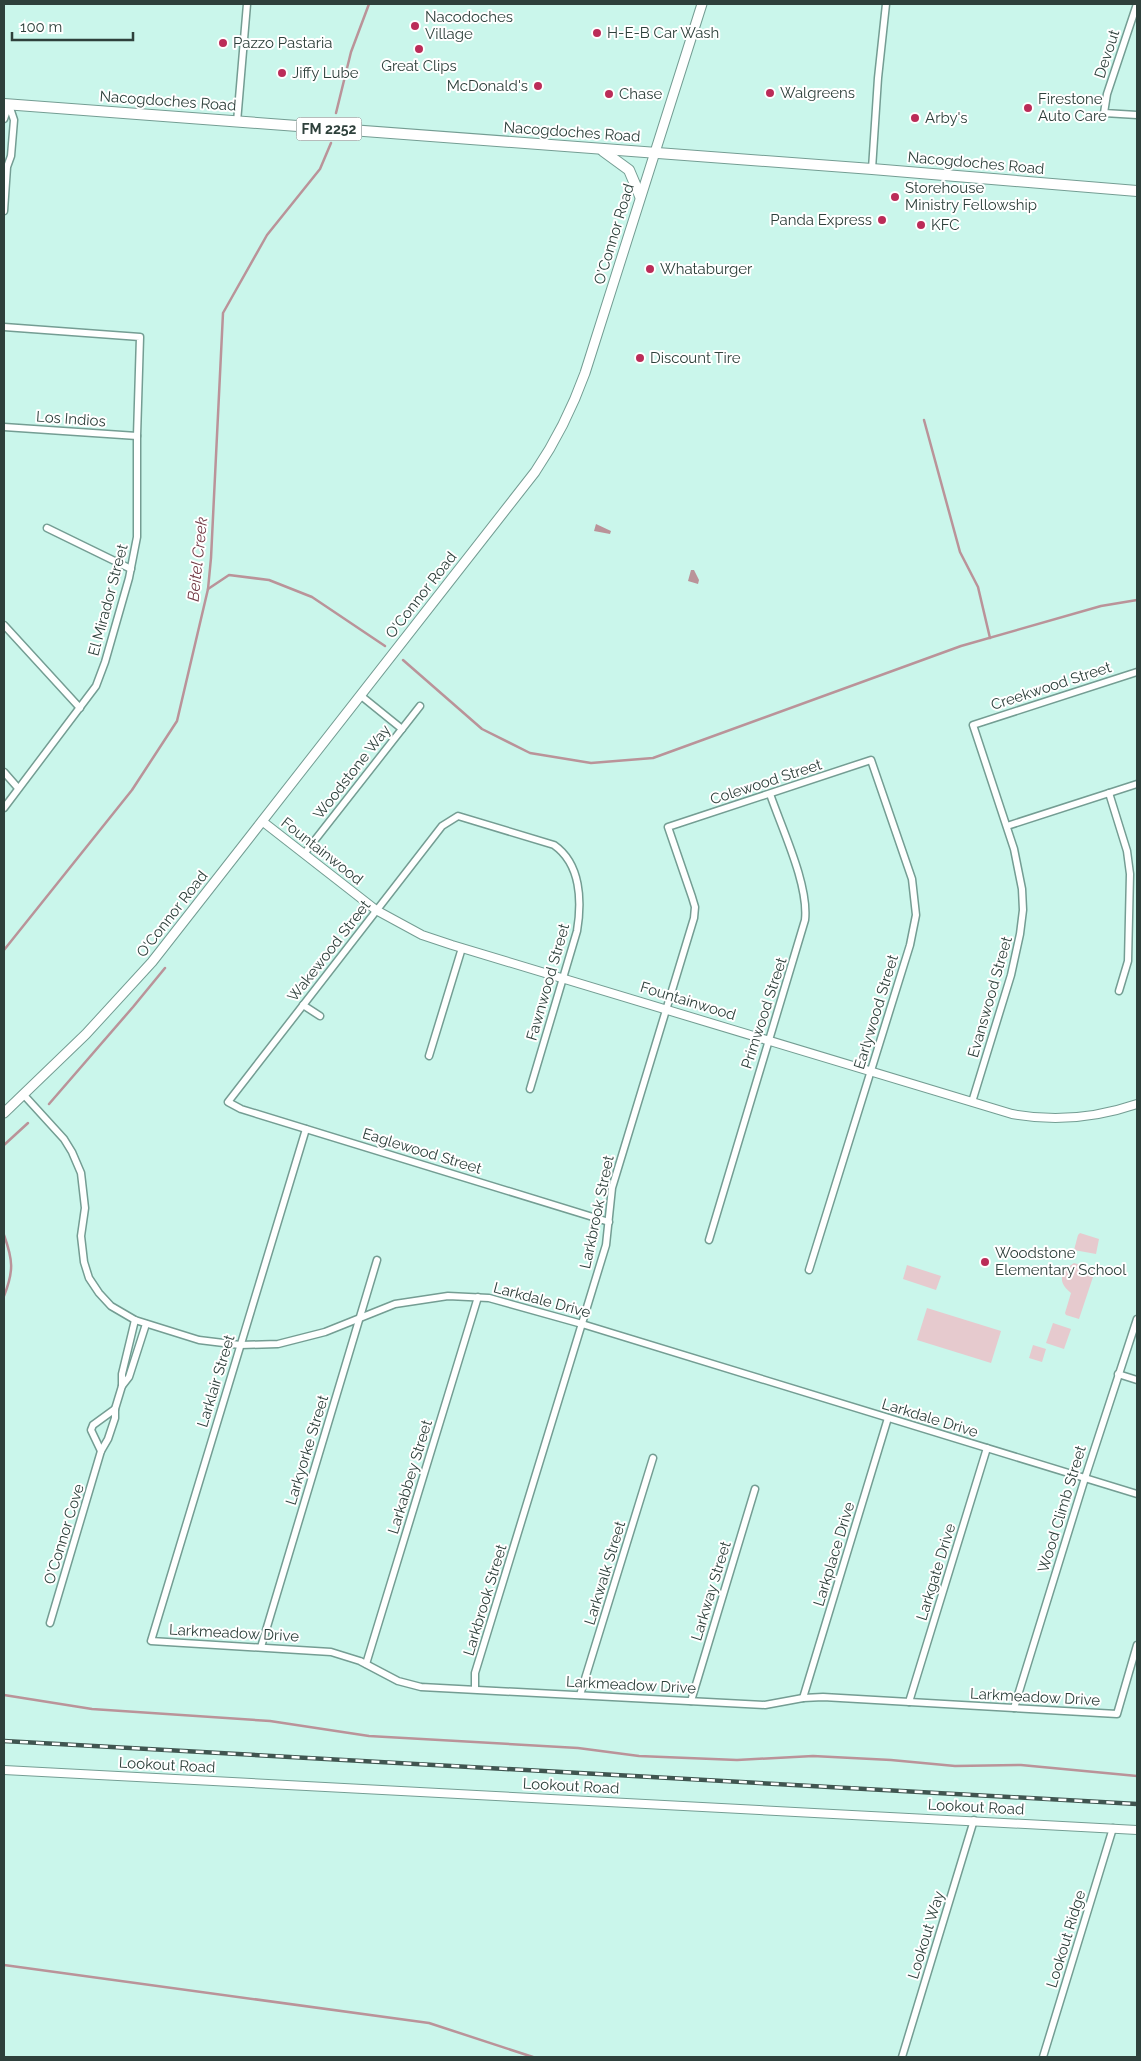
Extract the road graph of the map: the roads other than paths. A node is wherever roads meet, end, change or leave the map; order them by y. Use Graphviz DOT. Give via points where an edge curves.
graph roads {
  1 [pos="247,4"];
  2 [pos="702,4"];
  3 [pos="886,4"];
  4 [pos="1137,4"];
  5 [pos="7,105"];
  6 [pos="1137,115"];
  7 [pos="4,119"];
  8 [pos="237,122"];
  9 [pos="603,150"];
  10 [pos="654,154"];
  11 [pos="5,165"];
  12 [pos="872,169"];
  13 [pos="1137,191"];
  14 [pos="640,196"];
  15 [pos="4,211"];
  16 [pos="4,327"];
  17 [pos="4,427"];
  18 [pos="136,436"];
  19 [pos="47,528"];
  20 [pos="131,569"];
  21 [pos="4,625"];
  22 [pos="1137,672"];
  23 [pos="360,696"];
  24 [pos="420,706"];
  25 [pos="80,708"];
  26 [pos="973,725"];
  27 [pos="402,729"];
  28 [pos="871,760"];
  29 [pos="4,772"];
  30 [pos="1137,784"];
  31 [pos="18,788"];
  32 [pos="1109,793"];
  33 [pos="770,794"];
  34 [pos="4,808"];
  35 [pos="262,821"];
  36 [pos="1007,826"];
  37 [pos="668,827"];
  38 [pos="564,853"];
  39 [pos="304,854"];
  40 [pos="376,910"];
  41 [pos="462,948"];
  42 [pos="564,979"];
  43 [pos="1119,991"];
  44 [pos="303,1005"];
  45 [pos="665,1009"];
  46 [pos="320,1016"];
  47 [pos="768,1040"];
  48 [pos="429,1056"];
  49 [pos="870,1072"];
  50 [pos="530,1089"];
  51 [pos="23,1094"];
  52 [pos="228,1102"];
  53 [pos="972,1102"];
  54 [pos="1137,1104"];
  55 [pos="4,1113"];
  56 [pos="306,1129"];
  57 [pos="609,1222"];
  58 [pos="709,1240"];
  59 [pos="377,1260"];
  60 [pos="809,1270"];
  61 [pos="478,1297"];
  62 [pos="360,1318"];
  63 [pos="1137,1319"];
  64 [pos="135,1320"];
  65 [pos="146,1324"];
  66 [pos="582,1324"];
  67 [pos="240,1345"];
  68 [pos="1118,1374"];
  69 [pos="1137,1380"];
  70 [pos="122,1386"];
  71 [pos="114,1409"];
  72 [pos="888,1418"];
  73 [pos="987,1448"];
  74 [pos="102,1451"];
  75 [pos="653,1458"];
  76 [pos="1085,1478"];
  77 [pos="756,1488"];
  78 [pos="1137,1494"];
  79 [pos="50,1623"];
  80 [pos="151,1641"];
  81 [pos="1137,1645"];
  82 [pos="261,1647"];
  83 [pos="366,1664"];
  84 [pos="475,1689"];
  85 [pos="580,1695"];
  86 [pos="803,1698"];
  87 [pos="691,1701"];
  88 [pos="909,1702"];
  89 [pos="1014,1708"];
  90 [pos="4,1770"];
  91 [pos="974,1820"];
  92 [pos="1113,1828"];
  93 [pos="1137,1830"];
  94 [pos="902,2057"];
  95 [pos="1043,2057"];
  1 -- 8 [label="street"];
  2 -- 10 [label="main road, O'Connor Road"];
  3 -- 12 [label="street"];
  4 -- 6 [label="street, Devout" via="1107,94 1104,113"];
  5 -- 7 [label="street"];
  5 -- 8 [label="main road, Nacogdoches Road / FM 2252"];
  5 -- 11 [label="street" via="14,120 11,156"];
  8 -- 9 [label="main road, Nacogdoches Road / FM 2252"];
  9 -- 10 [label="main road, Nacogdoches Road / FM 2252"];
  9 -- 14 [label="main road" via="629,170"];
  10 -- 12 [label="main road, Nacogdoches Road / FM 2252"];
  10 -- 14 [label="main road, O'Connor Road"];
  11 -- 15 [label="street"];
  12 -- 13 [label="main road, Nacogdoches Road / FM 2252"];
  14 -- 23 [label="main road, O'Connor Road" via="585,373 553,446"];
  16 -- 18 [label="street, El Mirador Street" via="140,337"];
  17 -- 18 [label="street, Los Indios"];
  18 -- 20 [label="street, El Mirador Street" via="137,537"];
  19 -- 20 [label="street"];
  20 -- 25 [label="street, El Mirador Street" via="100,678"];
  21 -- 25 [label="street"];
  22 -- 26 [label="street, Creekwood Street"];
  23 -- 27 [label="street"];
  23 -- 35 [label="main road, O'Connor Road"];
  24 -- 27 [label="street, Woodstone Way"];
  25 -- 31 [label="street, El Mirador Street"];
  26 -- 36 [label="street, Evanswood Street"];
  27 -- 39 [label="street, Woodstone Way"];
  28 -- 33 [label="street, Colewood Street"];
  28 -- 49 [label="street, Earlywood Street" via="912,879 916,915 910,945"];
  29 -- 31 [label="street"];
  30 -- 32 [label="street"];
  31 -- 34 [label="street, El Mirador Street"];
  32 -- 36 [label="street"];
  32 -- 43 [label="street" via="1127,851 1130,874 1128,961"];
  33 -- 37 [label="street, Colewood Street"];
  33 -- 47 [label="street, Primwood Street" via="803,888 806,908 796,952"];
  35 -- 39 [label="street, Fountainwood"];
  35 -- 51 [label="main road, O'Connor Road" via="135,982"];
  36 -- 53 [label="street, Evanswood Street" via="1022,889 1020,934 1011,975"];
  37 -- 45 [label="street, Larkbrook Street" via="694,907 691,930"];
  38 -- 40 [label="street, Wakewood Street" via="554,845 458,816 442,826"];
  38 -- 42 [label="street, Fawnwood Street" via="571,863 580,905 577,931"];
  39 -- 40 [label="street, Fountainwood"];
  40 -- 41 [label="street, Fountainwood" via="422,935"];
  40 -- 44 [label="street, Wakewood Street"];
  41 -- 42 [label="street, Fountainwood"];
  41 -- 48 [label="street"];
  42 -- 45 [label="street, Fountainwood"];
  42 -- 50 [label="street, Fawnwood Street"];
  44 -- 46 [label="street"];
  44 -- 52 [label="street, Wakewood Street"];
  45 -- 47 [label="street, Fountainwood"];
  45 -- 57 [label="street, Larkbrook Street" via="612,1188"];
  47 -- 49 [label="street, Fountainwood"];
  47 -- 58 [label="street, Primwood Street"];
  49 -- 53 [label="street, Fountainwood"];
  49 -- 60 [label="street, Earlywood Street"];
  51 -- 55 [label="main road, O'Connor Road"];
  51 -- 64 [label="street, Larkdale Drive" via="64,1139 81,1173 86,1208 82,1236 84,1262 90,1278 111,1306"];
  52 -- 56 [label="street, Eaglewood Street"];
  53 -- 54 [label="street, Fountainwood" via="1012,1114 1053,1119 1086,1117"];
  56 -- 57 [label="street, Eaglewood Street"];
  56 -- 67 [label="street, Larklair Street"];
  57 -- 66 [label="street, Larkbrook Street" via="606,1244"];
  59 -- 62 [label="street, Larkyorke Street"];
  61 -- 62 [label="street, Larkdale Drive" via="414,1300"];
  61 -- 66 [label="street, Larkdale Drive"];
  61 -- 83 [label="street, Larkabbey Street"];
  62 -- 67 [label="street, Larkdale Drive" via="302,1340"];
  62 -- 82 [label="street, Larkyorke Street"];
  63 -- 68 [label="street, Wood Climb Street"];
  64 -- 65 [label="street, Larkdale Drive"];
  64 -- 70 [label="street, O'Connor Cove"];
  65 -- 67 [label="street, Larkdale Drive" via="199,1340"];
  65 -- 70 [label="street, O'Connor Cove" via="129,1376"];
  66 -- 72 [label="street, Larkdale Drive"];
  66 -- 84 [label="street, Larkbrook Street" via="475,1673"];
  67 -- 80 [label="street, Larklair Street"];
  68 -- 69 [label="street"];
  68 -- 76 [label="street, Wood Climb Street"];
  70 -- 71 [label="street, O'Connor Cove"];
  71 -- 74 [label="street, O'Connor Cove" via="108,1440"];
  71 -- 74 [label="street" via="91,1430"];
  72 -- 73 [label="street, Larkdale Drive"];
  72 -- 86 [label="street, Larkplace Drive"];
  73 -- 76 [label="street, Larkdale Drive"];
  73 -- 88 [label="street, Larkgate Drive"];
  74 -- 79 [label="street, O'Connor Cove"];
  75 -- 85 [label="street, Larkwalk Street"];
  76 -- 78 [label="street, Larkdale Drive"];
  76 -- 89 [label="street, Wood Climb Street"];
  77 -- 87 [label="street, Larkway Street"];
  80 -- 82 [label="street, Larkmeadow Drive"];
  81 -- 89 [label="street, Larkmeadow Drive" via="1116,1714"];
  82 -- 83 [label="street, Larkmeadow Drive" via="331,1652"];
  83 -- 84 [label="street, Larkmeadow Drive" via="410,1685"];
  84 -- 85 [label="street, Larkmeadow Drive"];
  85 -- 87 [label="street, Larkmeadow Drive"];
  86 -- 87 [label="street, Larkmeadow Drive" via="765,1705"];
  86 -- 88 [label="street, Larkmeadow Drive"];
  88 -- 89 [label="street, Larkmeadow Drive"];
  90 -- 91 [label="street, Lookout Road"];
  91 -- 92 [label="street, Lookout Road"];
  91 -- 94 [label="street, Lookout Way"];
  92 -- 93 [label="street, Lookout Road"];
  92 -- 95 [label="street, Lookout Ridge"];
}
